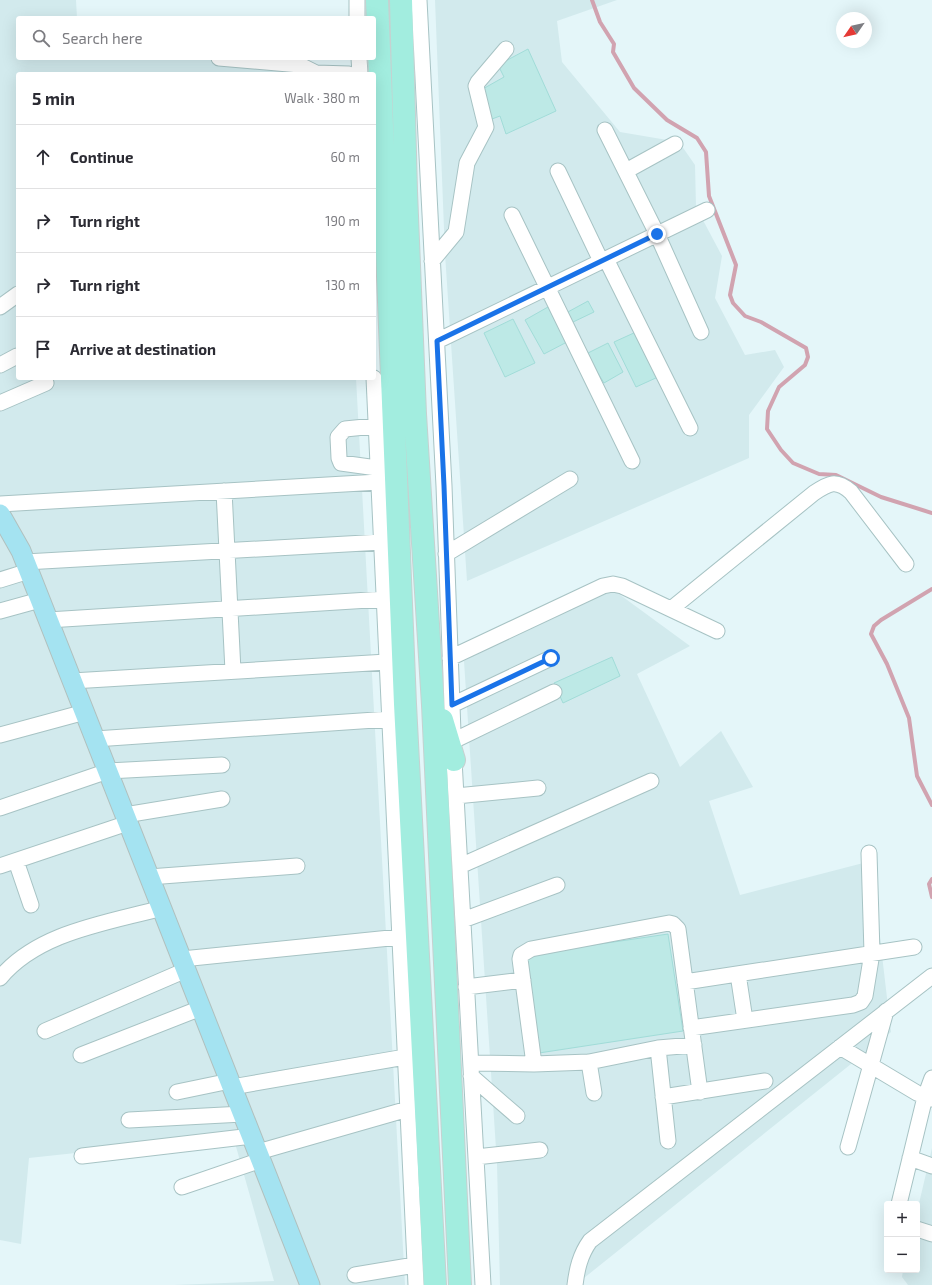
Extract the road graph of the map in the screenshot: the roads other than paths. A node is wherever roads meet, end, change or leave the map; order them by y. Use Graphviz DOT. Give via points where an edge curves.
graph roads {
  1 [pos="357,0"];
  2 [pos="377,0"];
  3 [pos="401,0"];
  4 [pos="419,0"];
  5 [pos="358,16"];
  6 [pos="506,49"];
  7 [pos="242,60"];
  8 [pos="359,60"];
  9 [pos="314,72"];
  10 [pos="360,72"];
  11 [pos="605,130"];
  12 [pos="675,144"];
  13 [pos="558,171"];
  14 [pos="626,171"];
  15 [pos="707,210"];
  16 [pos="512,215"];
  17 [pos="657,234"];
  18 [pos="603,260"];
  19 [pos="432,261"];
  20 [pos="546,288"];
  21 [pos="16,295"];
  22 [pos="0,307"];
  23 [pos="701,332"];
  24 [pos="437,341"];
  25 [pos="16,357"];
  26 [pos="0,365"];
  27 [pos="374,380"];
  28 [pos="46,383"];
  29 [pos="0,403"];
  30 [pos="376,426"];
  31 [pos="690,428"];
  32 [pos="632,461"];
  33 [pos="378,475"];
  34 [pos="570,479"];
  35 [pos="224,491"];
  36 [pos="0,504"];
  37 [pos="0,514"];
  38 [pos="382,542"];
  39 [pos="227,551"];
  40 [pos="446,554"];
  41 [pos="906,564"];
  42 [pos="27,566"];
  43 [pos="0,580"];
  44 [pos="384,599"];
  45 [pos="40,600"];
  46 [pos="230,608"];
  47 [pos="671,609"];
  48 [pos="0,611"];
  49 [pos="48,620"];
  50 [pos="717,631"];
  51 [pos="450,658"];
  52 [pos="551,658"];
  53 [pos="388,662"];
  54 [pos="233,671"];
  55 [pos="404,678"];
  56 [pos="72,680"];
  57 [pos="431,682"];
  58 [pos="554,692"];
  59 [pos="452,705"];
  60 [pos="84,712"];
  61 [pos="390,723"];
  62 [pos="0,735"];
  63 [pos="95,739"];
  64 [pos="453,751"];
  65 [pos="222,765"];
  66 [pos="108,771"];
  67 [pos="651,781"];
  68 [pos="538,788"];
  69 [pos="456,796"];
  70 [pos="222,799"];
  71 [pos="0,808"];
  72 [pos="127,819"];
  73 [pos="869,853"];
  74 [pos="16,861"];
  75 [pos="0,866"];
  76 [pos="297,866"];
  77 [pos="460,866"];
  78 [pos="149,877"];
  79 [pos="557,885"];
  80 [pos="31,906"];
  81 [pos="162,908"];
  82 [pos="463,920"];
  83 [pos="400,937"];
  84 [pos="914,947"];
  85 [pos="872,953"];
  86 [pos="184,965"];
  87 [pos="738,974"];
  88 [pos="932,976"];
  89 [pos="0,978"];
  90 [pos="523,980"];
  91 [pos="685,982"];
  92 [pos="466,987"];
  93 [pos="201,1008"];
  94 [pos="886,1011"];
  95 [pos="745,1020"];
  96 [pos="691,1028"];
  97 [pos="45,1030"];
  98 [pos="694,1045"];
  99 [pos="840,1047"];
  100 [pos="658,1048"];
  101 [pos="81,1055"];
  102 [pos="406,1057"];
  103 [pos="589,1062"];
  104 [pos="534,1064"];
  105 [pos="871,1065"];
  106 [pos="471,1069"];
  107 [pos="932,1078"];
  108 [pos="765,1082"];
  109 [pos="231,1084"];
  110 [pos="177,1092"];
  111 [pos="700,1092"];
  112 [pos="594,1093"];
  113 [pos="663,1097"];
  114 [pos="929,1098"];
  115 [pos="408,1109"];
  116 [pos="243,1114"];
  117 [pos="518,1116"];
  118 [pos="129,1120"];
  119 [pos="668,1141"];
  120 [pos="848,1147"];
  121 [pos="257,1150"];
  122 [pos="540,1150"];
  123 [pos="82,1156"];
  124 [pos="476,1157"];
  125 [pos="910,1158"];
  126 [pos="932,1166"];
  127 [pos="182,1187"];
  128 [pos="900,1201"];
  129 [pos="920,1230"];
  130 [pos="932,1234"];
  131 [pos="415,1265"];
  132 [pos="354,1275"];
  133 [pos="310,1285"];
  134 [pos="416,1285"];
  135 [pos="435,1285"];
  136 [pos="460,1285"];
  137 [pos="483,1285"];
  138 [pos="574,1285"];
  1 -- 5 [label="street"];
  2 -- 55 [label="highway"];
  3 -- 57 [label="highway" via="415,414"];
  4 -- 19 [label="street"];
  6 -- 19 [label="street" via="476,86 486,127 467,163 456,232"];
  7 -- 9 [label="street" via="300,65"];
  8 -- 10 [label="street"];
  11 -- 14 [label="street"];
  12 -- 14 [label="street"];
  13 -- 18 [label="street"];
  14 -- 17 [label="street"];
  15 -- 17 [label="street"];
  16 -- 20 [label="street"];
  17 -- 18 [label="street"];
  17 -- 23 [label="street"];
  18 -- 20 [label="street"];
  18 -- 31 [label="street"];
  19 -- 24 [label="street"];
  20 -- 24 [label="street"];
  20 -- 32 [label="street"];
  21 -- 22 [label="street"];
  24 -- 40 [label="street"];
  25 -- 26 [label="street"];
  27 -- 30 [label="street"];
  28 -- 29 [label="street"];
  30 -- 33 [label="street"];
  30 -- 33 [label="street" via="345,429 338,437 341,463"];
  33 -- 35 [label="street"];
  33 -- 38 [label="street"];
  34 -- 40 [label="street"];
  35 -- 36 [label="street"];
  35 -- 39 [label="street"];
  37 -- 42 [label="main road"];
  38 -- 39 [label="street"];
  38 -- 44 [label="street"];
  39 -- 42 [label="street"];
  39 -- 46 [label="street"];
  40 -- 51 [label="street"];
  41 -- 47 [label="street" via="851,492 843,485 834,483 814,493"];
  42 -- 43 [label="street"];
  42 -- 45 [label="main road"];
  44 -- 46 [label="street"];
  44 -- 53 [label="street"];
  45 -- 48 [label="street"];
  45 -- 49 [label="main road"];
  46 -- 49 [label="street"];
  46 -- 54 [label="street"];
  47 -- 50 [label="street"];
  47 -- 51 [label="street" via="622,586 603,586"];
  49 -- 56 [label="main road"];
  51 -- 59 [label="street"];
  52 -- 59 [label="street"];
  53 -- 54 [label="street"];
  53 -- 61 [label="street"];
  54 -- 56 [label="street"];
  55 -- 61 [label="highway"];
  55 -- 135 [label="highway"];
  56 -- 60 [label="main road"];
  57 -- 64 [label="highway"];
  57 -- 136 [label="highway"];
  58 -- 64 [label="street"];
  59 -- 64 [label="street"];
  60 -- 62 [label="street"];
  60 -- 63 [label="main road"];
  61 -- 63 [label="street"];
  61 -- 83 [label="street"];
  63 -- 66 [label="main road"];
  64 -- 69 [label="street"];
  65 -- 66 [label="street"];
  66 -- 71 [label="street"];
  66 -- 72 [label="main road"];
  67 -- 77 [label="street"];
  68 -- 69 [label="street"];
  69 -- 77 [label="street"];
  70 -- 72 [label="street"];
  72 -- 74 [label="street"];
  72 -- 78 [label="main road"];
  73 -- 85 [label="street"];
  74 -- 75 [label="street"];
  74 -- 80 [label="street"];
  76 -- 78 [label="street"];
  77 -- 82 [label="street"];
  78 -- 81 [label="main road"];
  79 -- 82 [label="street"];
  81 -- 86 [label="main road"];
  81 -- 89 [label="street" via="56,937 24,954 8,967"];
  82 -- 92 [label="street"];
  83 -- 86 [label="street"];
  83 -- 102 [label="street"];
  84 -- 85 [label="street"];
  85 -- 87 [label="street"];
  85 -- 95 [label="street" via="865,996 861,1002"];
  86 -- 93 [label="main road"];
  86 -- 97 [label="street"];
  87 -- 91 [label="street"];
  87 -- 95 [label="street"];
  88 -- 94 [label="street"];
  90 -- 91 [label="street" via="520,959 525,951 669,923 676,925 678,929"];
  90 -- 92 [label="street"];
  90 -- 104 [label="street"];
  91 -- 96 [label="street"];
  92 -- 106 [label="street"];
  93 -- 101 [label="street"];
  93 -- 109 [label="main road"];
  94 -- 99 [label="street"];
  94 -- 105 [label="street"];
  95 -- 96 [label="street"];
  96 -- 98 [label="street"];
  98 -- 100 [label="street"];
  98 -- 111 [label="street"];
  99 -- 105 [label="street"];
  99 -- 138 [label="street" via="590,1241 578,1265"];
  100 -- 103 [label="street"];
  100 -- 113 [label="street"];
  102 -- 109 [label="street"];
  102 -- 115 [label="street"];
  103 -- 104 [label="street"];
  103 -- 112 [label="street"];
  104 -- 106 [label="street"];
  105 -- 114 [label="street"];
  105 -- 120 [label="street"];
  106 -- 117 [label="street"];
  106 -- 124 [label="street"];
  107 -- 114 [label="street"];
  108 -- 111 [label="street"];
  109 -- 110 [label="street"];
  109 -- 116 [label="main road"];
  111 -- 113 [label="street"];
  113 -- 119 [label="street"];
  114 -- 125 [label="street"];
  115 -- 121 [label="street"];
  115 -- 131 [label="street"];
  116 -- 118 [label="street"];
  116 -- 121 [label="main road"];
  121 -- 123 [label="street"];
  121 -- 127 [label="street"];
  121 -- 133 [label="main road"];
  122 -- 124 [label="street"];
  124 -- 137 [label="street"];
  125 -- 126 [label="street"];
  125 -- 128 [label="street"];
  129 -- 130 [label="street"];
  131 -- 132 [label="street"];
  131 -- 134 [label="street"];
}
